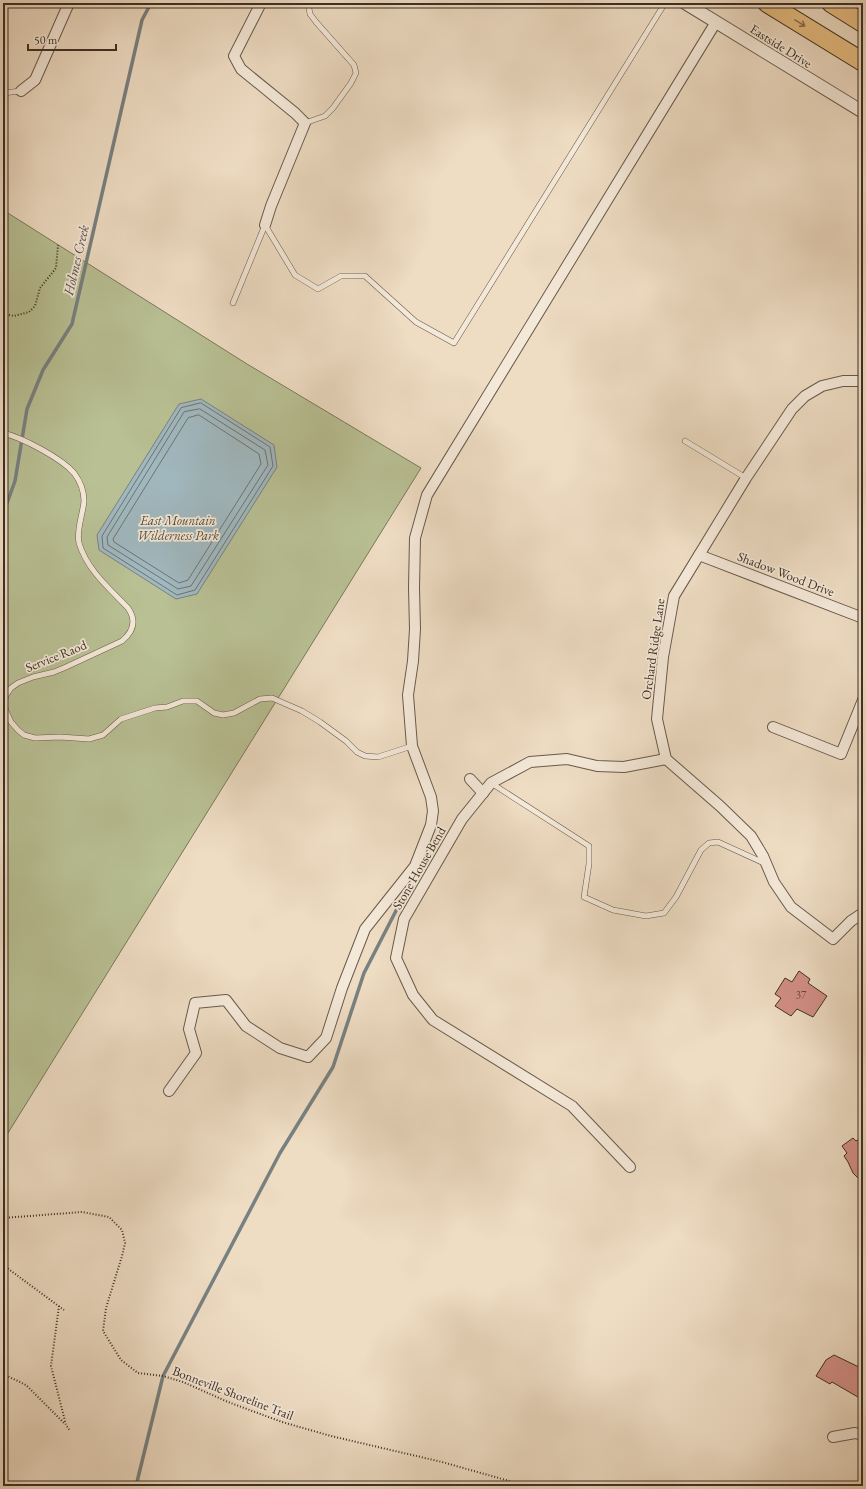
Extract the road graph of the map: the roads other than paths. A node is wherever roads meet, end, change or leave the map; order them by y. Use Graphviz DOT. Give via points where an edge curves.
graph roads {
  1 [pos="69,3"];
  2 [pos="261,3"];
  3 [pos="308,3"];
  4 [pos="665,3"];
  5 [pos="685,3"];
  6 [pos="767,3"];
  7 [pos="831,3"];
  8 [pos="716,22"];
  9 [pos="863,23"];
  10 [pos="863,62"];
  11 [pos="21,91"];
  12 [pos="3,93"];
  13 [pos="863,112"];
  14 [pos="305,123"];
  15 [pos="265,224"];
  16 [pos="233,303"];
  17 [pos="863,381"];
  18 [pos="3,434"];
  19 [pos="685,441"];
  20 [pos="746,478"];
  21 [pos="699,555"];
  22 [pos="863,618"];
  23 [pos="863,700"];
  24 [pos="773,727"];
  25 [pos="412,746"];
  26 [pos="666,759"];
  27 [pos="470,779"];
  28 [pos="491,783"];
  29 [pos="483,793"];
  30 [pos="767,865"];
  31 [pos="863,914"];
  32 [pos="169,1091"];
  33 [pos="630,1168"];
  34 [pos="863,1435"];
  35 [pos="833,1437"];
  1 -- 11 [label="street" via="35,80"];
  2 -- 14 [label="street" via="234,56 241,69"];
  3 -- 14 [label="lane" via="310,14 354,65 356,73 352,83 325,116"];
  4 -- 15 [label="lane" via="454,343 416,322 365,276 341,276 318,289 295,275"];
  5 -- 8 [label="street, Eastside Drive"];
  6 -- 10 [label="highway, one-way"];
  7 -- 9 [label="highway"];
  8 -- 13 [label="street, Eastside Drive"];
  8 -- 25 [label="street" via="427,495 415,538 415,629 408,695"];
  11 -- 12 [label="lane"];
  14 -- 15 [label="street"];
  15 -- 16 [label="lane"];
  17 -- 20 [label="street, Orchard Ridge Lane" via="833,383 805,396 792,409"];
  18 -- 25 [label="lane, Service Raod" via="12,435 33,445 65,464 81,483 84,500 78,535 82,551 95,573 132,613 134,623 128,636 122,641 66,667 33,677 11,688 4,704 6,712 11,722 24,735 35,738 89,739 103,735 121,719 182,701 197,702 214,713 223,715 234,713 260,699 272,698 320,722 365,756 378,757"];
  19 -- 20 [label="lane"];
  20 -- 21 [label="street, Orchard Ridge Lane"];
  21 -- 22 [label="street, Shadow Wood Drive"];
  21 -- 26 [label="street, Orchard Ridge Lane" via="674,596 663,657 657,719"];
  23 -- 24 [label="street" via="841,754"];
  25 -- 32 [label="street" via="431,797 431,825 415,866 365,929 326,1038 308,1057 280,1048 246,1026 226,1000 195,1003 190,1029 196,1054"];
  26 -- 28 [label="street, Stone House Bend" via="624,767 597,766 567,759 530,762"];
  26 -- 30 [label="street" via="751,836"];
  27 -- 29 [label="street"];
  28 -- 29 [label="street, Stone House Bend"];
  28 -- 30 [label="lane" via="589,846 584,897 613,910 646,916 664,913 676,897 701,850 709,843 718,842"];
  29 -- 33 [label="street, Stone House Bend" via="462,819 404,919 396,958 413,995 434,1020 572,1106"];
  30 -- 31 [label="street" via="774,882 791,907 833,939 851,921"];
  34 -- 35 [label="street" via="856,1433"];
}
